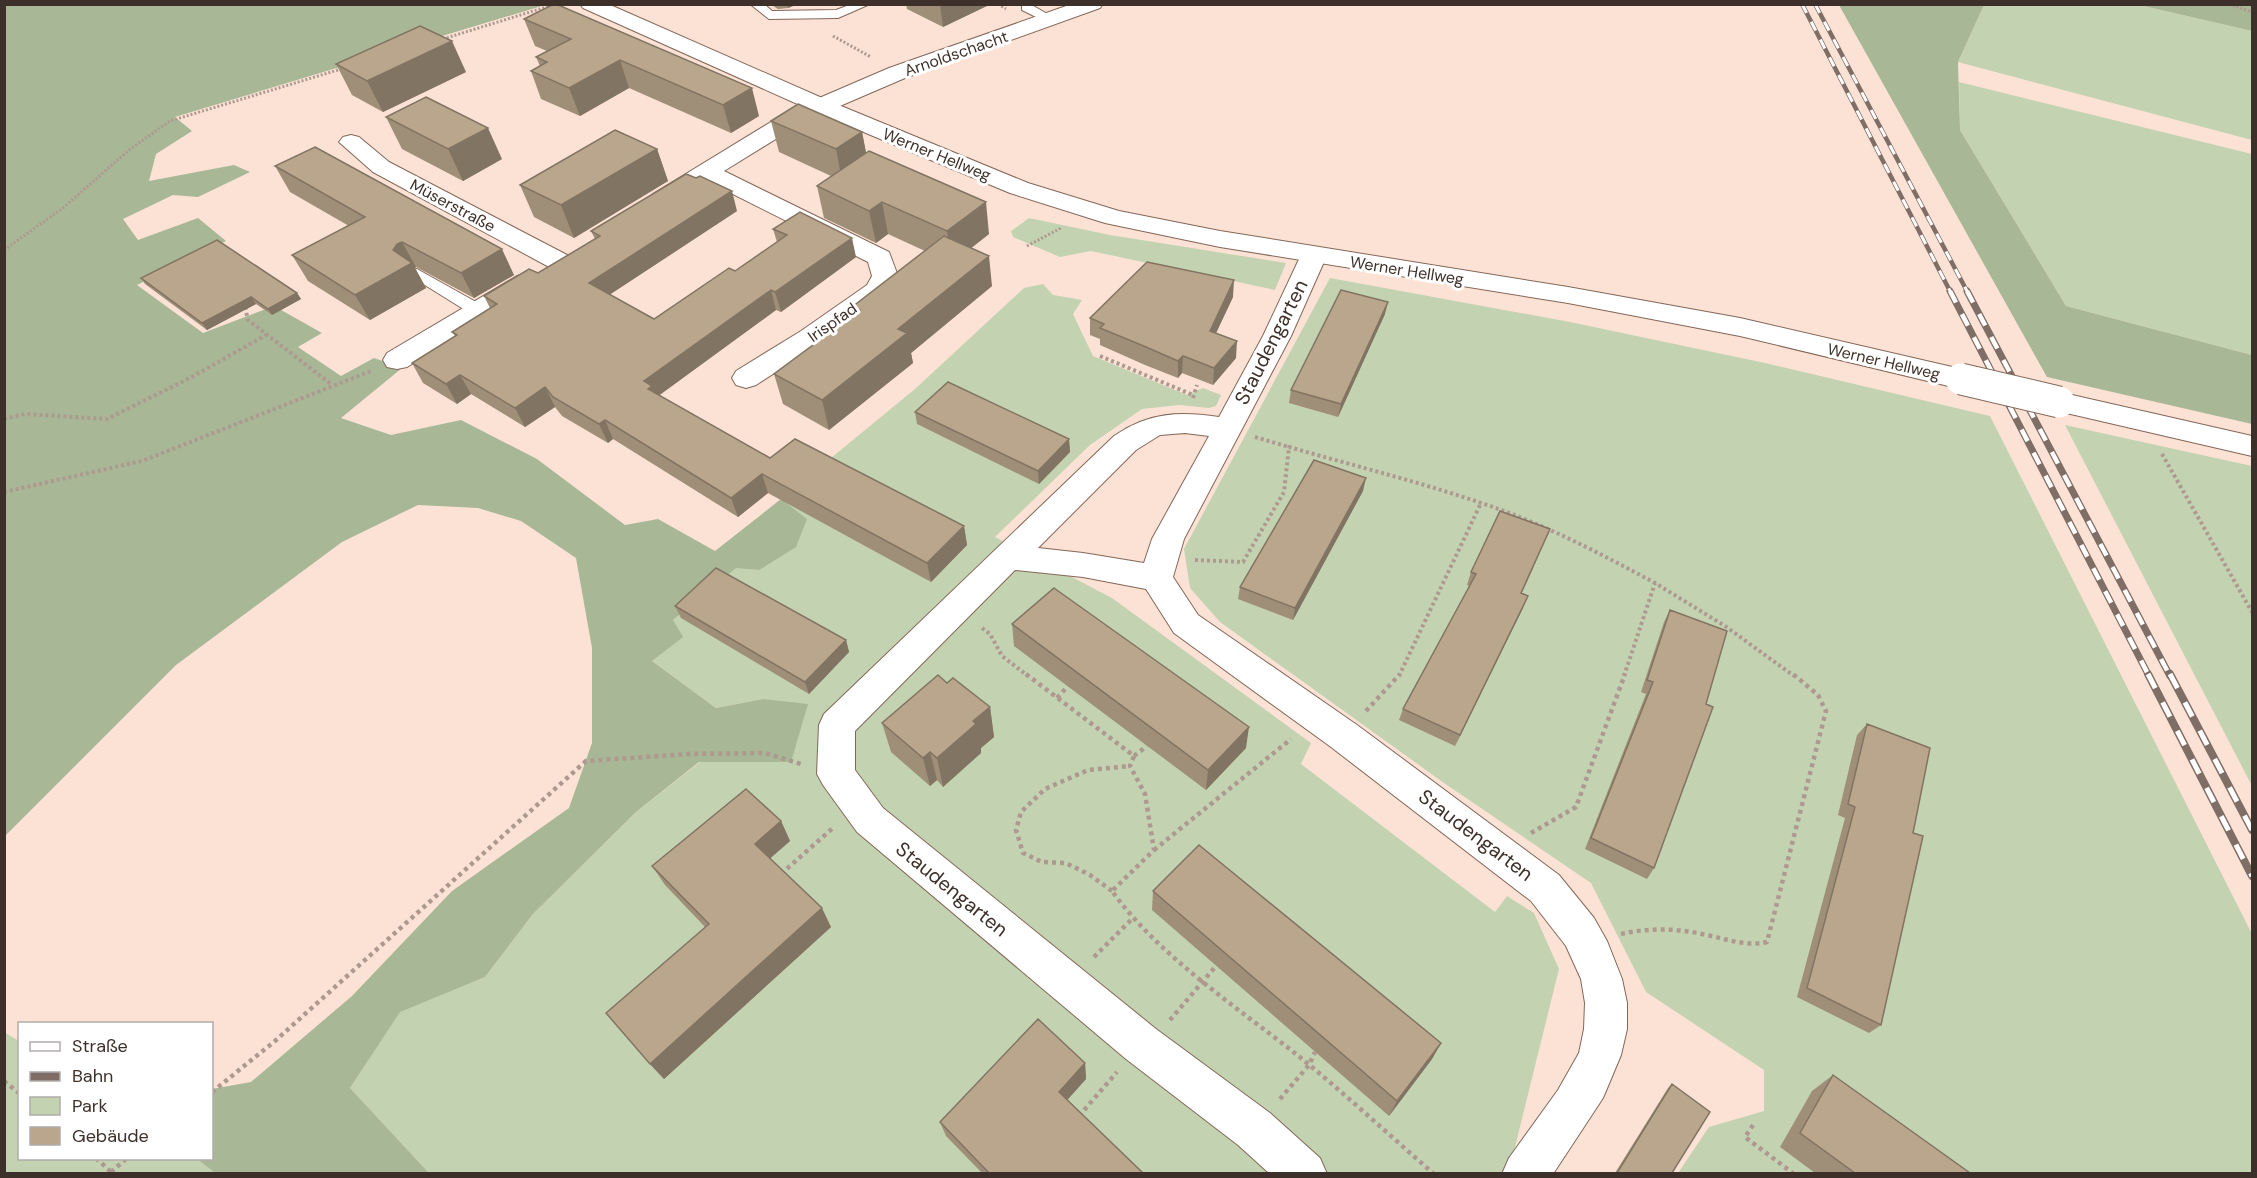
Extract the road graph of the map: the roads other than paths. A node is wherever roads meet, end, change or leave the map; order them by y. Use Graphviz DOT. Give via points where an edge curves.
graph roads {
  1 [pos="590,4"];
  2 [pos="756,4"];
  3 [pos="864,4"];
  4 [pos="1093,4"];
  5 [pos="1026,7"];
  6 [pos="1052,20"];
  7 [pos="821,106"];
  8 [pos="351,142"];
  9 [pos="707,172"];
  10 [pos="637,214"];
  11 [pos="1314,255"];
  12 [pos="417,274"];
  13 [pos="479,311"];
  14 [pos="397,360"];
  15 [pos="746,378"];
  16 [pos="1227,428"];
  17 [pos="2253,447"];
  18 [pos="1006,557"];
  19 [pos="1158,568"];
  20 [pos="1304,1173"];
  21 [pos="1525,1173"];
  1 -- 7 [label="street, Werner Hellweg"];
  2 -- 3 [label="lane" via="769,15 780,15 838,14"];
  4 -- 6 [label="street, Arnoldschacht"];
  5 -- 6 [label="lane"];
  6 -- 7 [label="street, Arnoldschacht" via="897,73"];
  7 -- 9 [label="street" via="797,116"];
  7 -- 11 [label="street, Werner Hellweg" via="1019,188 1090,212"];
  8 -- 13 [label="street, Müserstraße" via="381,167 570,256"];
  9 -- 10 [label="street"];
  9 -- 15 [label="street, Irispfad" via="863,248 880,258 885,276 877,290"];
  11 -- 16 [label="street, Staudengarten" via="1277,336"];
  11 -- 17 [label="street, Werner Hellweg, bridge" via="1740,327"];
  12 -- 13 [label="lane"];
  13 -- 14 [label="street, Müserstraße"];
  16 -- 18 [label="street, Staudengarten" via="1189,422 1157,424 1139,432"];
  16 -- 19 [label="street, Staudengarten" via="1168,539"];
  18 -- 19 [label="street"];
  18 -- 20 [label="street, Staudengarten" via="837,725 836,774 870,820"];
  19 -- 21 [label="street, Staudengarten" via="1186,624 1330,726 1545,888 1570,914 1588,943 1602,978 1608,1012 1602,1050 1588,1083"];
}
